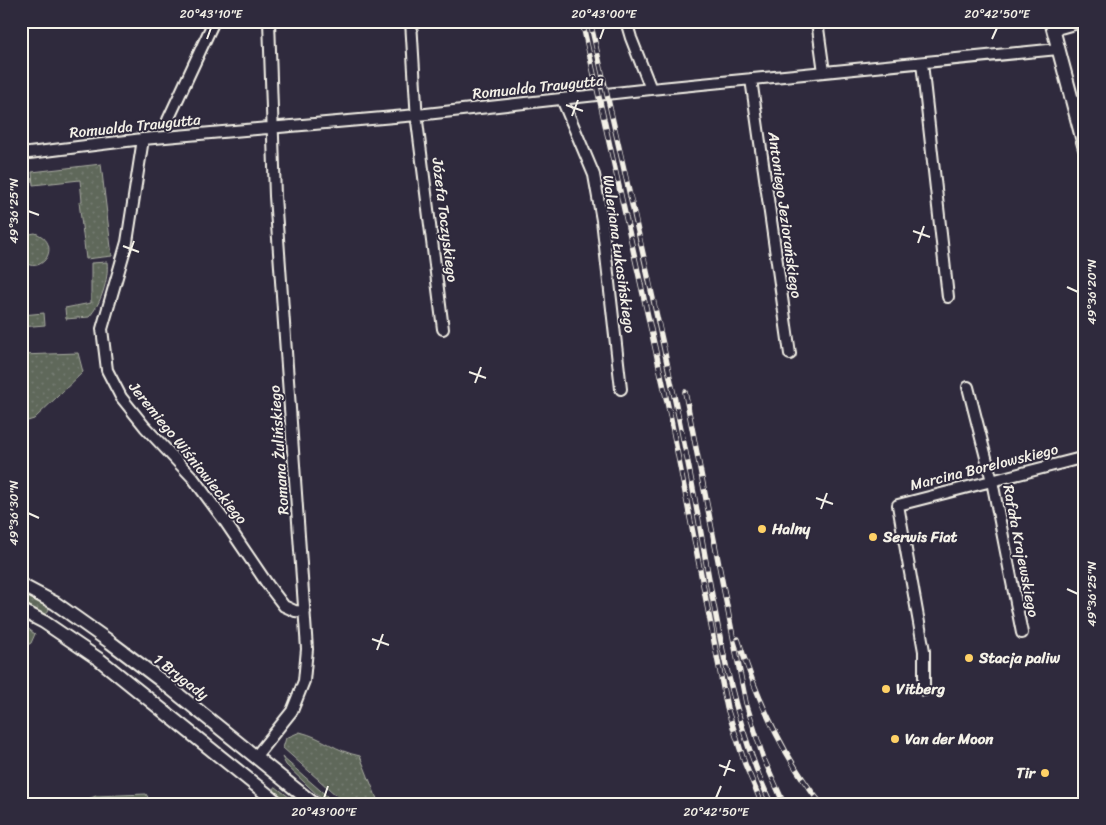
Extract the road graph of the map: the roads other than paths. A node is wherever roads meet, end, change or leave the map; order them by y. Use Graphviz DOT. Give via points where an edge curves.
graph roads {
  1 [pos="214,21"];
  2 [pos="269,21"];
  3 [pos="411,21"];
  4 [pos="626,21"];
  5 [pos="817,21"];
  6 [pos="1085,21"];
  7 [pos="1052,25"];
  8 [pos="1058,49"];
  9 [pos="922,62"];
  10 [pos="824,72"];
  11 [pos="751,79"];
  12 [pos="651,89"];
  13 [pos="562,99"];
  14 [pos="416,115"];
  15 [pos="168,120"];
  16 [pos="1082,126"];
  17 [pos="272,127"];
  18 [pos="144,139"];
  19 [pos="1085,149"];
  20 [pos="21,154"];
  21 [pos="948,297"];
  22 [pos="444,328"];
  23 [pos="790,354"];
  24 [pos="968,387"];
  25 [pos="621,389"];
  26 [pos="1085,457"];
  27 [pos="992,481"];
  28 [pos="21,585"];
  29 [pos="21,610"];
  30 [pos="304,612"];
  31 [pos="1022,633"];
  32 [pos="924,690"];
  33 [pos="256,756"];
  34 [pos="242,774"];
  35 [pos="279,804"];
  36 [pos="314,804"];
  1 -- 15 [label="street"];
  2 -- 17 [label="street, Romana Żulińskiego"];
  3 -- 14 [label="street, Józefa Toczyskiego"];
  4 -- 12 [label="street"];
  5 -- 10 [label="street"];
  6 -- 7 [label="street"];
  7 -- 8 [label="street"];
  8 -- 9 [label="street, Romualda Traugutta"];
  8 -- 16 [label="street"];
  9 -- 10 [label="street, Romualda Traugutta"];
  9 -- 21 [label="street"];
  10 -- 11 [label="street, Romualda Traugutta"];
  11 -- 12 [label="street, Romualda Traugutta"];
  11 -- 23 [label="street, Antoniego Jeziorańskiego"];
  12 -- 13 [label="street, Romualda Traugutta"];
  13 -- 14 [label="street, Romualda Traugutta"];
  13 -- 25 [label="street, Waleriana Łukasińskiego" via="594,175"];
  14 -- 17 [label="street, Romualda Traugutta"];
  14 -- 22 [label="street, Józefa Toczyskiego"];
  16 -- 19 [label="street"];
  17 -- 18 [label="street, Romualda Traugutta"];
  17 -- 30 [label="street, Romana Żulińskiego"];
  18 -- 20 [label="street, Romualda Traugutta"];
  18 -- 30 [label="street, Jeremiego Wiśniowieckiego" via="127,242 102,329 107,370 121,397 193,478 284,606"];
  24 -- 27 [label="street, Rafała Krajewskiego"];
  26 -- 27 [label="street, Marcina Borelowskiego"];
  27 -- 31 [label="street, Rafała Krajewskiego"];
  27 -- 32 [label="street, Marcina Borelowskiego" via="898,505 924,651"];
  28 -- 33 [label="street, 1 Brygady" via="55,603 110,642"];
  29 -- 34 [label="street" via="100,660"];
  30 -- 33 [label="street, Romana Żulińskiego" via="307,649 304,681 292,710"];
  33 -- 34 [label="street"];
  33 -- 36 [label="street, 1 Brygady"];
  34 -- 35 [label="street"];
}
